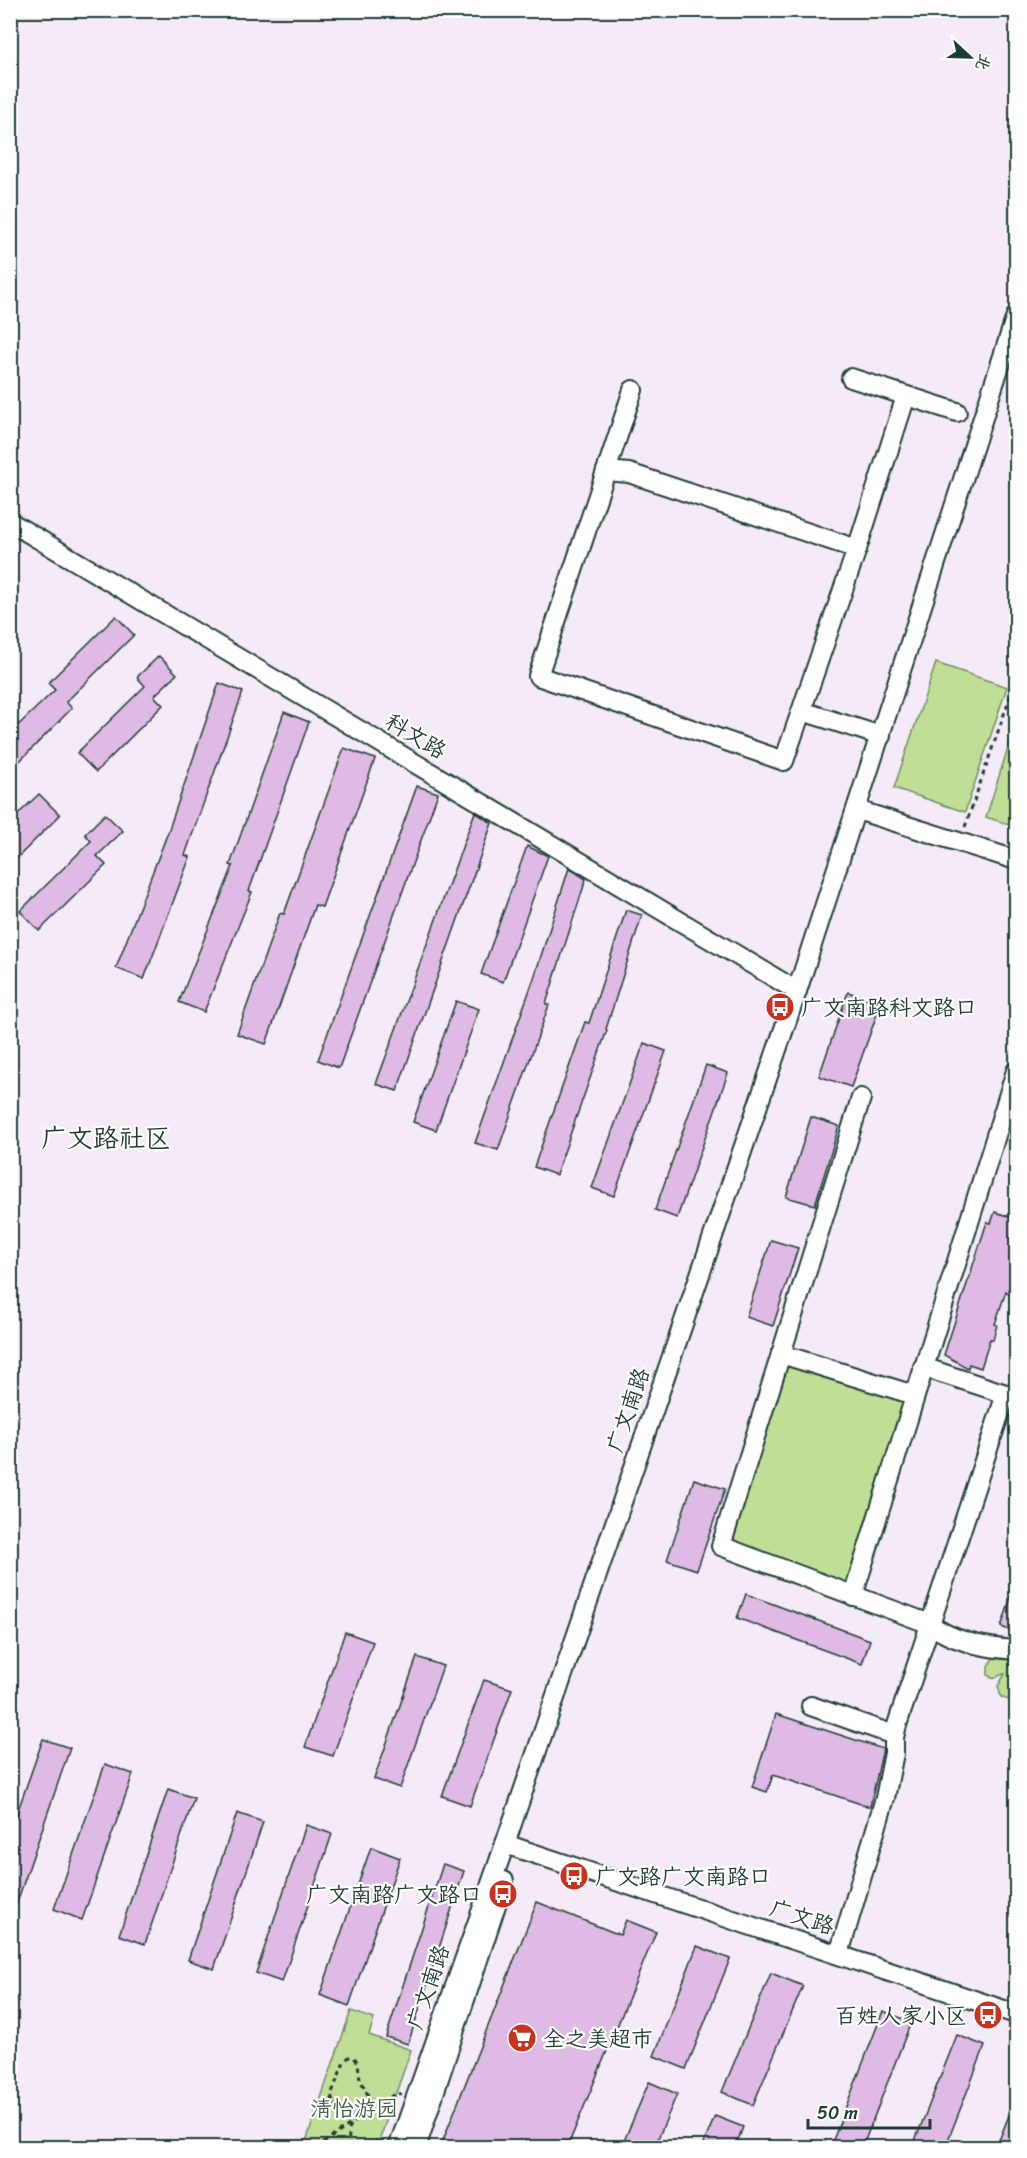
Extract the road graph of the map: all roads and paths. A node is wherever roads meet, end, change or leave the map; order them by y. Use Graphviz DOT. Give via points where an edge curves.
graph roads {
  1 [pos="1017,316"];
  2 [pos="851,378"];
  3 [pos="633,390"];
  4 [pos="906,396"];
  5 [pos="957,412"];
  6 [pos="606,471"];
  7 [pos="10,522"];
  8 [pos="857,549"];
  9 [pos="1012,691"];
  10 [pos="802,711"];
  11 [pos="881,736"];
  12 [pos="857,810"];
  13 [pos="960,842"];
  14 [pos="1017,860"];
  15 [pos="797,991"];
  16 [pos="1017,1071"];
  17 [pos="861,1098"];
  18 [pos="1008,1127"];
  19 [pos="781,1354"];
  20 [pos="923,1367"];
  21 [pos="914,1395"];
  22 [pos="1011,1396"];
  23 [pos="853,1596"];
  24 [pos="930,1623"];
  25 [pos="1017,1650"];
  26 [pos="811,1706"];
  27 [pos="894,1735"];
  28 [pos="505,1844"];
  29 [pos="839,1954"];
  30 [pos="1017,2014"];
  31 [pos="415,2098"];
  32 [pos="374,2107"];
  33 [pos="350,2122"];
  34 [pos="380,2139"];
  35 [pos="316,2148"];
  36 [pos="348,2148"];
  37 [pos="366,2148"];
  38 [pos="398,2148"];
  39 [pos="416,2148"];
  1 -- 11 [label="street, 广文南路"];
  2 -- 4 [label="street"];
  3 -- 6 [label="street"];
  4 -- 5 [label="street"];
  4 -- 8 [label="street"];
  6 -- 8 [label="street" via="629,473"];
  6 -- 10 [label="street" via="538,676 784,761"];
  7 -- 15 [label="street, 科文路"];
  8 -- 10 [label="street"];
  9 -- 13 [label="path"];
  10 -- 11 [label="street"];
  11 -- 12 [label="street, 广文南路"];
  12 -- 13 [label="street"];
  12 -- 15 [label="street, 广文南路"];
  13 -- 14 [label="street"];
  15 -- 28 [label="street, 广文南路"];
  16 -- 18 [label="street"];
  17 -- 19 [label="street"];
  18 -- 20 [label="street"];
  19 -- 21 [label="street"];
  19 -- 23 [label="street" via="721,1546"];
  20 -- 21 [label="street"];
  20 -- 22 [label="street"];
  21 -- 23 [label="street"];
  22 -- 24 [label="street"];
  23 -- 24 [label="street"];
  24 -- 25 [label="street" via="939,1631 964,1640"];
  24 -- 27 [label="street"];
  26 -- 27 [label="street"];
  27 -- 29 [label="street" via="885,1798"];
  28 -- 29 [label="street, 广文路"];
  28 -- 31 [label="street, 广文南路"];
  28 -- 39 [label="street, 广文南路" via="506,1874"];
  29 -- 30 [label="street, 广文路"];
  31 -- 32 [label="path" via="396,2093"];
  31 -- 38 [label="street, 广文南路"];
  32 -- 33 [label="path"];
  32 -- 33 [label="path" via="360,2079 358,2063 349,2057 331,2095"];
  33 -- 35 [label="path"];
  33 -- 36 [label="path"];
  34 -- 37 [label="path"];
}
